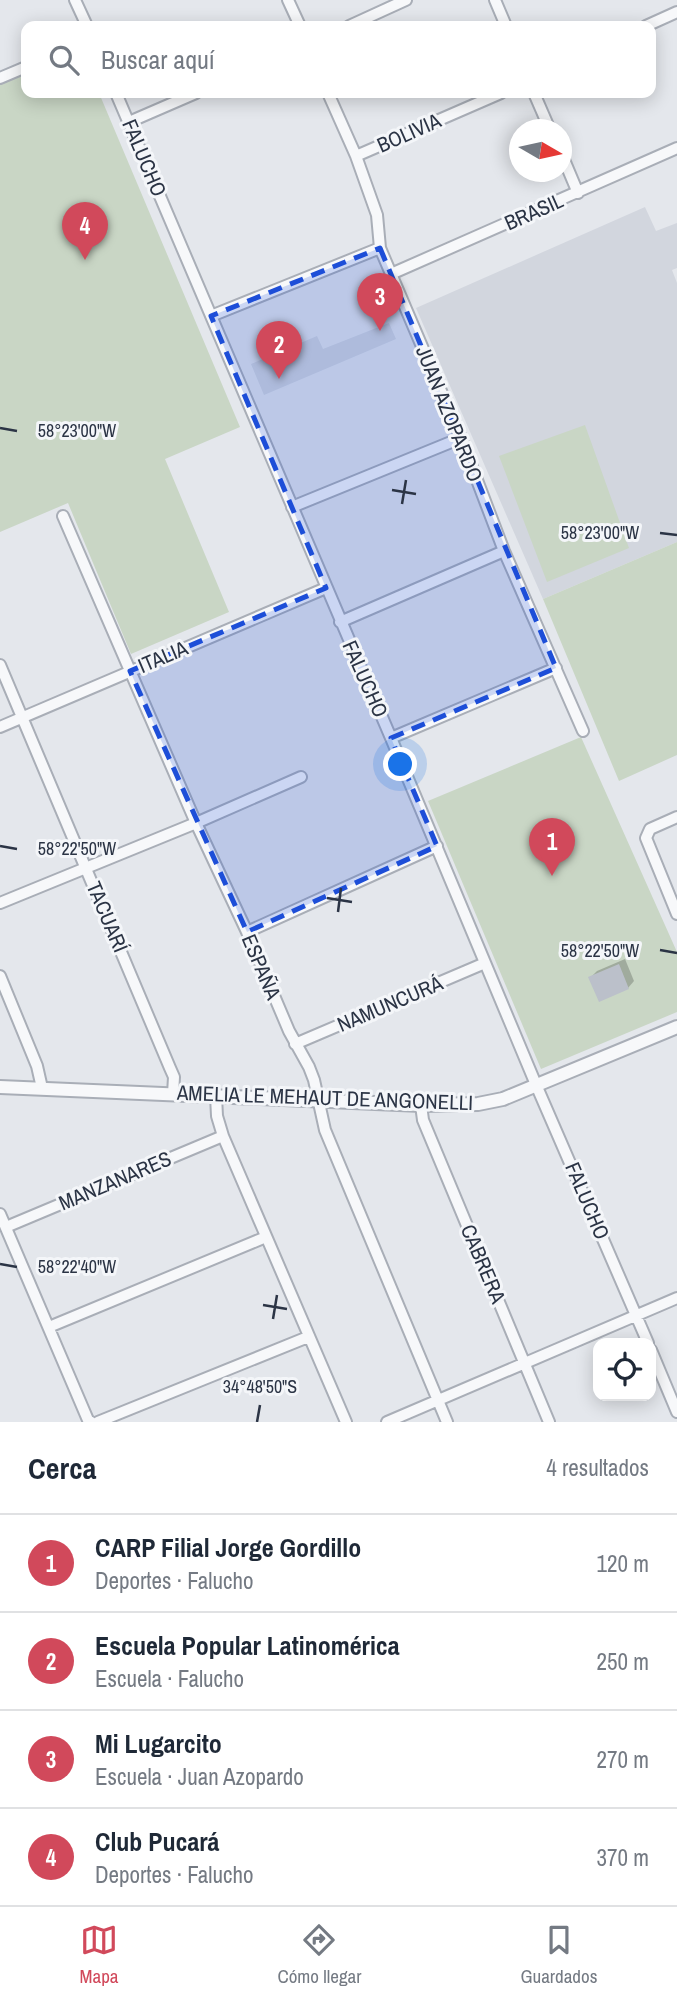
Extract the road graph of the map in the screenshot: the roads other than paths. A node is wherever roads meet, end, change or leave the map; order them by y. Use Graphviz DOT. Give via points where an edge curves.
graph roads {
  1 [pos="75,0"];
  2 [pos="288,0"];
  3 [pos="406,0"];
  4 [pos="495,0"];
  5 [pos="677,12"];
  6 [pos="85,21"];
  7 [pos="298,21"];
  8 [pos="360,21"];
  9 [pos="504,21"];
  10 [pos="656,21"];
  11 [pos="21,69"];
  12 [pos="0,78"];
  13 [pos="118,98"];
  14 [pos="184,98"];
  15 [pos="330,98"];
  16 [pos="489,98"];
  17 [pos="536,98"];
  18 [pos="545,119"];
  19 [pos="129,122"];
  20 [pos="677,148"];
  21 [pos="356,156"];
  22 [pos="572,178"];
  23 [pos="578,192"];
  24 [pos="380,248"];
  25 [pos="391,274"];
  26 [pos="211,316"];
  27 [pos="461,438"];
  28 [pos="292,507"];
  29 [pos="63,516"];
  30 [pos="503,551"];
  31 [pos="326,588"];
  32 [pos="340,622"];
  33 [pos="0,665"];
  34 [pos="556,668"];
  35 [pos="130,671"];
  36 [pos="22,718"];
  37 [pos="0,727"];
  38 [pos="583,731"];
  39 [pos="391,738"];
  40 [pos="301,777"];
  41 [pos="677,817"];
  42 [pos="196,823"];
  43 [pos="437,846"];
  44 [pos="86,867"];
  45 [pos="0,903"];
  46 [pos="677,914"];
  47 [pos="247,932"];
  48 [pos="485,962"];
  49 [pos="0,976"];
  50 [pos="677,1027"];
  51 [pos="295,1044"];
  52 [pos="0,1087"];
  53 [pos="537,1087"];
  54 [pos="42,1088"];
  55 [pos="173,1094"];
  56 [pos="216,1096"];
  57 [pos="318,1101"];
  58 [pos="421,1105"];
  59 [pos="223,1136"];
  60 [pos="0,1214"];
  61 [pos="6,1227"];
  62 [pos="266,1237"];
  63 [pos="677,1298"];
  64 [pos="637,1316"];
  65 [pos="49,1327"];
  66 [pos="308,1336"];
  67 [pos="646,1338"];
  68 [pos="656,1362"];
  69 [pos="524,1364"];
  70 [pos="438,1401"];
  71 [pos="677,1412"];
  72 [pos="92,1421"];
  73 [pos="346,1422"];
  74 [pos="387,1422"];
  75 [pos="447,1422"];
  76 [pos="549,1422"];
  1 -- 6 [label="street"];
  2 -- 7 [label="street"];
  3 -- 8 [label="street"];
  4 -- 9 [label="street"];
  5 -- 10 [label="street"];
  11 -- 12 [label="street"];
  13 -- 19 [label="street, FALUCHO"];
  14 -- 19 [label="street"];
  15 -- 21 [label="street, JUAN AZOPARDO"];
  16 -- 21 [label="street, BOLIVIA"];
  17 -- 18 [label="street"];
  19 -- 26 [label="street, FALUCHO"];
  20 -- 23 [label="street, BRASIL"];
  21 -- 24 [label="street, JUAN AZOPARDO" via="377,215"];
  22 -- 23 [label="street"];
  23 -- 25 [label="street, BRASIL"];
  24 -- 25 [label="street, JUAN AZOPARDO"];
  24 -- 26 [label="street"];
  25 -- 27 [label="street, JUAN AZOPARDO"];
  26 -- 28 [label="street, FALUCHO"];
  27 -- 28 [label="street"];
  27 -- 30 [label="street, JUAN AZOPARDO"];
  28 -- 31 [label="street, FALUCHO"];
  29 -- 35 [label="street, ESPAÑA"];
  30 -- 32 [label="street"];
  30 -- 34 [label="street, JUAN AZOPARDO"];
  31 -- 32 [label="street, FALUCHO"];
  31 -- 35 [label="street, ITALIA"];
  32 -- 39 [label="street, FALUCHO"];
  33 -- 36 [label="street, TACUARÍ"];
  34 -- 38 [label="street, JUAN AZOPARDO"];
  34 -- 39 [label="street"];
  35 -- 36 [label="street, ITALIA"];
  35 -- 42 [label="street, ESPAÑA"];
  36 -- 37 [label="street, ITALIA"];
  36 -- 44 [label="street, TACUARÍ"];
  39 -- 43 [label="street, FALUCHO"];
  40 -- 42 [label="street"];
  41 -- 46 [label="street" via="650,829 646,838"];
  42 -- 44 [label="street"];
  42 -- 47 [label="street, ESPAÑA"];
  43 -- 47 [label="street"];
  43 -- 48 [label="street, FALUCHO"];
  44 -- 45 [label="street"];
  44 -- 55 [label="street, TACUARÍ" via="174,1077"];
  47 -- 51 [label="street, ESPAÑA"];
  48 -- 51 [label="street, NAMUNCURÁ"];
  48 -- 53 [label="street, FALUCHO"];
  49 -- 54 [label="street"];
  50 -- 53 [label="street, AMELIA LE MEHAUT DE ANGONELLI"];
  51 -- 57 [label="street, ESPAÑA" via="309,1067"];
  52 -- 54 [label="street, AMELIA LE MEHAUT DE ANGONELLI"];
  53 -- 58 [label="street, AMELIA LE MEHAUT DE ANGONELLI" via="492,1103"];
  53 -- 64 [label="street, FALUCHO"];
  54 -- 55 [label="street, AMELIA LE MEHAUT DE ANGONELLI"];
  55 -- 56 [label="street, AMELIA LE MEHAUT DE ANGONELLI"];
  56 -- 57 [label="street, AMELIA LE MEHAUT DE ANGONELLI"];
  56 -- 59 [label="street"];
  57 -- 58 [label="street, AMELIA LE MEHAUT DE ANGONELLI"];
  57 -- 70 [label="street, ESPAÑA" via="325,1130"];
  58 -- 69 [label="street, CABRERA" via="423,1120"];
  59 -- 61 [label="street, MANZANARES"];
  59 -- 62 [label="street"];
  60 -- 61 [label="street"];
  61 -- 65 [label="street"];
  62 -- 65 [label="street"];
  62 -- 66 [label="street"];
  63 -- 64 [label="street"];
  64 -- 67 [label="street, FALUCHO"];
  64 -- 69 [label="street"];
  65 -- 72 [label="street"];
  66 -- 72 [label="street"];
  66 -- 73 [label="street"];
  68 -- 71 [label="street"];
  69 -- 70 [label="street"];
  69 -- 76 [label="street, CABRERA"];
  70 -- 74 [label="street"];
  70 -- 75 [label="street, ESPAÑA"];
}
